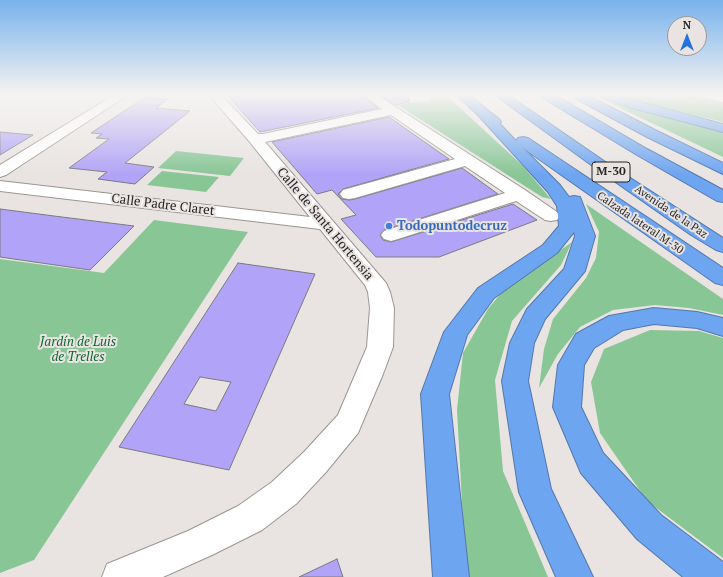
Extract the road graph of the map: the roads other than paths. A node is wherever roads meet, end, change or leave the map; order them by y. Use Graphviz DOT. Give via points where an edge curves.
graph roads {
  1 [pos="79,122"];
  2 [pos="241,122"];
  3 [pos="340,122"];
  4 [pos="410,122"];
  5 [pos="491,122"];
  6 [pos="494,122"];
  7 [pos="527,122"];
  8 [pos="539,122"];
  9 [pos="592,122"];
  10 [pos="629,122"];
  11 [pos="700,122"];
  12 [pos="723,128"];
  13 [pos="254,138"];
  14 [pos="508,139"];
  15 [pos="468,160"];
  16 [pos="723,169"];
  17 [pos="0,172"];
  18 [pos="0,186"];
  19 [pos="349,194"];
  20 [pos="520,194"];
  21 [pos="723,198"];
  22 [pos="551,216"];
  23 [pos="326,224"];
  24 [pos="649,229"];
  25 [pos="391,235"];
  26 [pos="723,246"];
  27 [pos="723,278"];
  28 [pos="723,326"];
  29 [pos="120,577"];
  30 [pos="451,577"];
  31 [pos="575,577"];
  32 [pos="712,577"];
  1 -- 17 [label="street"];
  2 -- 13 [label="street, Calle de Santa Hortensia"];
  3 -- 13 [label="street"];
  4 -- 15 [label="street"];
  5 -- 14 [label="highway"];
  6 -- 24 [label="highway, Calzada lateral M-30 / M-30"];
  7 -- 24 [label="highway" via="573,168"];
  8 -- 26 [label="highway, Avenida de la Paz / M-30"];
  9 -- 21 [label="highway, M-30"];
  10 -- 16 [label="highway"];
  11 -- 12 [label="highway"];
  13 -- 23 [label="street, Calle de Santa Hortensia"];
  14 -- 30 [label="highway" via="554,189 566,206 568,227 550,249 486,292 456,332 435,394"];
  14 -- 31 [label="highway" via="564,188 575,202 585,236 574,271 535,315 522,343 515,381 535,492"];
  15 -- 19 [label="street"];
  15 -- 20 [label="street"];
  18 -- 23 [label="street, Calle Padre Claret"];
  20 -- 22 [label="street"];
  20 -- 25 [label="street"];
  23 -- 29 [label="street, Calle de Santa Hortensia" via="375,283 382,308 380,347 348,424 284,493 250,518 200,544"];
  24 -- 27 [label="highway, Calzada lateral M-30 / M-30"];
  28 -- 32 [label="highway" via="697,320 654,316 617,322 585,340 570,365 567,407 592,463 649,527"];
}
